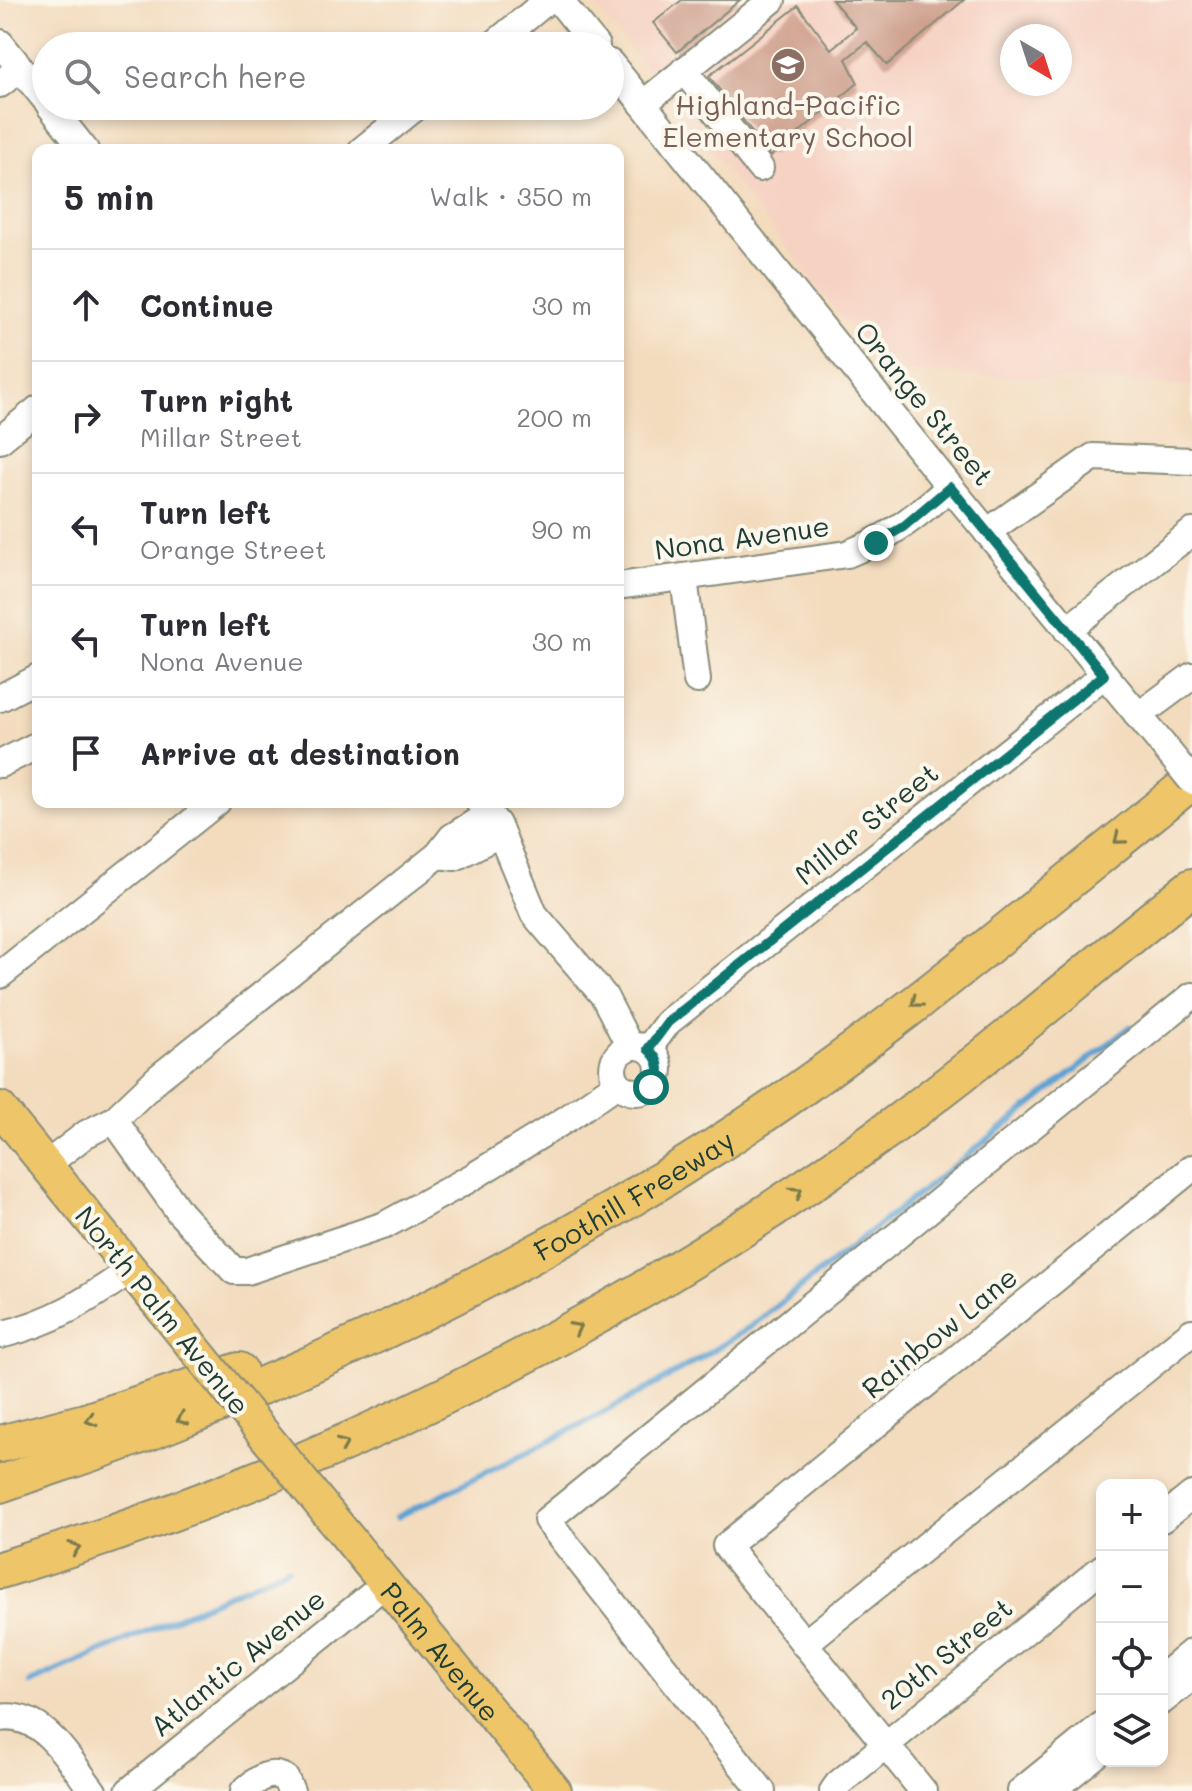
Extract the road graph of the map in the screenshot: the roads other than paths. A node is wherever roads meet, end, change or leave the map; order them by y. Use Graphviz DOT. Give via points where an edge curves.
graph roads {
  1 [pos="548,0"];
  2 [pos="559,0"];
  3 [pos="772,0"];
  4 [pos="509,32"];
  5 [pos="585,32"];
  6 [pos="0,43"];
  7 [pos="684,70"];
  8 [pos="10,76"];
  9 [pos="624,80"];
  10 [pos="32,91"];
  11 [pos="643,104"];
  12 [pos="61,120"];
  13 [pos="400,120"];
  14 [pos="80,144"];
  15 [pos="370,144"];
  16 [pos="760,168"];
  17 [pos="32,422"];
  18 [pos="0,440"];
  19 [pos="1192,461"];
  20 [pos="950,487"];
  21 [pos="987,532"];
  22 [pos="1192,532"];
  23 [pos="684,578"];
  24 [pos="624,585"];
  25 [pos="1067,630"];
  26 [pos="1104,675"];
  27 [pos="1192,676"];
  28 [pos="697,680"];
  29 [pos="32,681"];
  30 [pos="0,698"];
  31 [pos="1138,716"];
  32 [pos="32,748"];
  33 [pos="0,764"];
  34 [pos="1192,781"];
  35 [pos="209,808"];
  36 [pos="490,816"];
  37 [pos="1192,887"];
  38 [pos="0,975"];
  39 [pos="1192,996"];
  40 [pos="639,1048"];
  41 [pos="617,1084"];
  42 [pos="0,1108"];
  43 [pos="114,1120"];
  44 [pos="46,1165"];
  45 [pos="1192,1168"];
  46 [pos="629,1201"];
  47 [pos="131,1270"];
  48 [pos="1192,1332"];
  49 [pos="0,1335"];
  50 [pos="0,1444"];
  51 [pos="0,1484"];
  52 [pos="1192,1495"];
  53 [pos="327,1512"];
  54 [pos="1168,1514"];
  55 [pos="0,1570"];
  56 [pos="1096,1573"];
  57 [pos="385,1584"];
  58 [pos="804,1644"];
  59 [pos="1192,1652"];
  60 [pos="1168,1672"];
  61 [pos="1192,1677"];
  62 [pos="1168,1696"];
  63 [pos="0,1718"];
  64 [pos="1096,1730"];
  65 [pos="884,1745"];
  66 [pos="1096,1755"];
  67 [pos="142,1787"];
  68 [pos="93,1791"];
  69 [pos="244,1791"];
  70 [pos="291,1791"];
  71 [pos="555,1791"];
  72 [pos="762,1791"];
  73 [pos="833,1791"];
  74 [pos="923,1791"];
  75 [pos="1021,1791"];
  76 [pos="1051,1791"];
  1 -- 4 [label="street"];
  2 -- 5 [label="street"];
  3 -- 7 [label="street"];
  6 -- 8 [label="street"];
  7 -- 11 [label="street"];
  7 -- 16 [label="street"];
  8 -- 10 [label="street"];
  9 -- 11 [label="street, Orange Street"];
  11 -- 20 [label="street, Orange Street"];
  12 -- 14 [label="street"];
  13 -- 15 [label="street"];
  17 -- 18 [label="street"];
  19 -- 21 [label="street" via="1093,457"];
  20 -- 21 [label="street, Orange Street"];
  20 -- 23 [label="street, Nona Avenue" via="903,527 847,554"];
  21 -- 25 [label="street, Orange Street"];
  22 -- 25 [label="street"];
  23 -- 24 [label="street, Nona Avenue"];
  23 -- 28 [label="street"];
  25 -- 26 [label="street, Orange Street"];
  26 -- 31 [label="street, Orange Street"];
  26 -- 40 [label="street, Millar Street"];
  27 -- 31 [label="street"];
  29 -- 30 [label="street"];
  31 -- 34 [label="street, Orange Street, bridge"];
  32 -- 33 [label="street"];
  34 -- 46 [label="highway, Foothill Freeway, one-way" via="891,1022 730,1137"];
  35 -- 38 [label="street"];
  36 -- 40 [label="street" via="534,914 604,996"];
  36 -- 43 [label="street" via="452,837 438,855 169,1069"];
  55 -- 37 [label="highway, one-way" via="183,1509 343,1444 490,1374 692,1262 878,1137"];
  39 -- 72 [label="street" via="547,1520"];
  40 -- 41 [label="street" via="617,1055"];
  40 -- 41 [label="street" via="653,1054 659,1067 656,1082 637,1093"];
  41 -- 43 [label="street" via="469,1179 385,1225 247,1271 234,1271 180,1213"];
  42 -- 44 [label="main road, North Palm Avenue"];
  43 -- 44 [label="street"];
  44 -- 47 [label="main road, North Palm Avenue"];
  45 -- 58 [label="street, Rainbow Lane" via="726,1546"];
  46 -- 50 [label="highway, one-way" via="403,1306 259,1365"];
  46 -- 51 [label="highway, Foothill Freeway, one-way" via="341,1352 157,1429"];
  47 -- 49 [label="street" via="78,1306 34,1327"];
  47 -- 53 [label="main road, North Palm Avenue, bridge"];
  48 -- 58 [label="street"];
  52 -- 54 [label="street"];
  53 -- 57 [label="main road, Palm Avenue"];
  56 -- 65 [label="street, 20th Street"];
  57 -- 67 [label="street, Atlantic Avenue"];
  57 -- 71 [label="main road, Palm Avenue"];
  58 -- 65 [label="street"];
  59 -- 60 [label="street"];
  61 -- 62 [label="street"];
  63 -- 68 [label="street" via="28,1719 41,1727"];
  64 -- 75 [label="street"];
  65 -- 73 [label="street, 20th Street"];
  65 -- 74 [label="street"];
  66 -- 76 [label="street"];
  69 -- 70 [label="street" via="271,1774 285,1778"];
}
